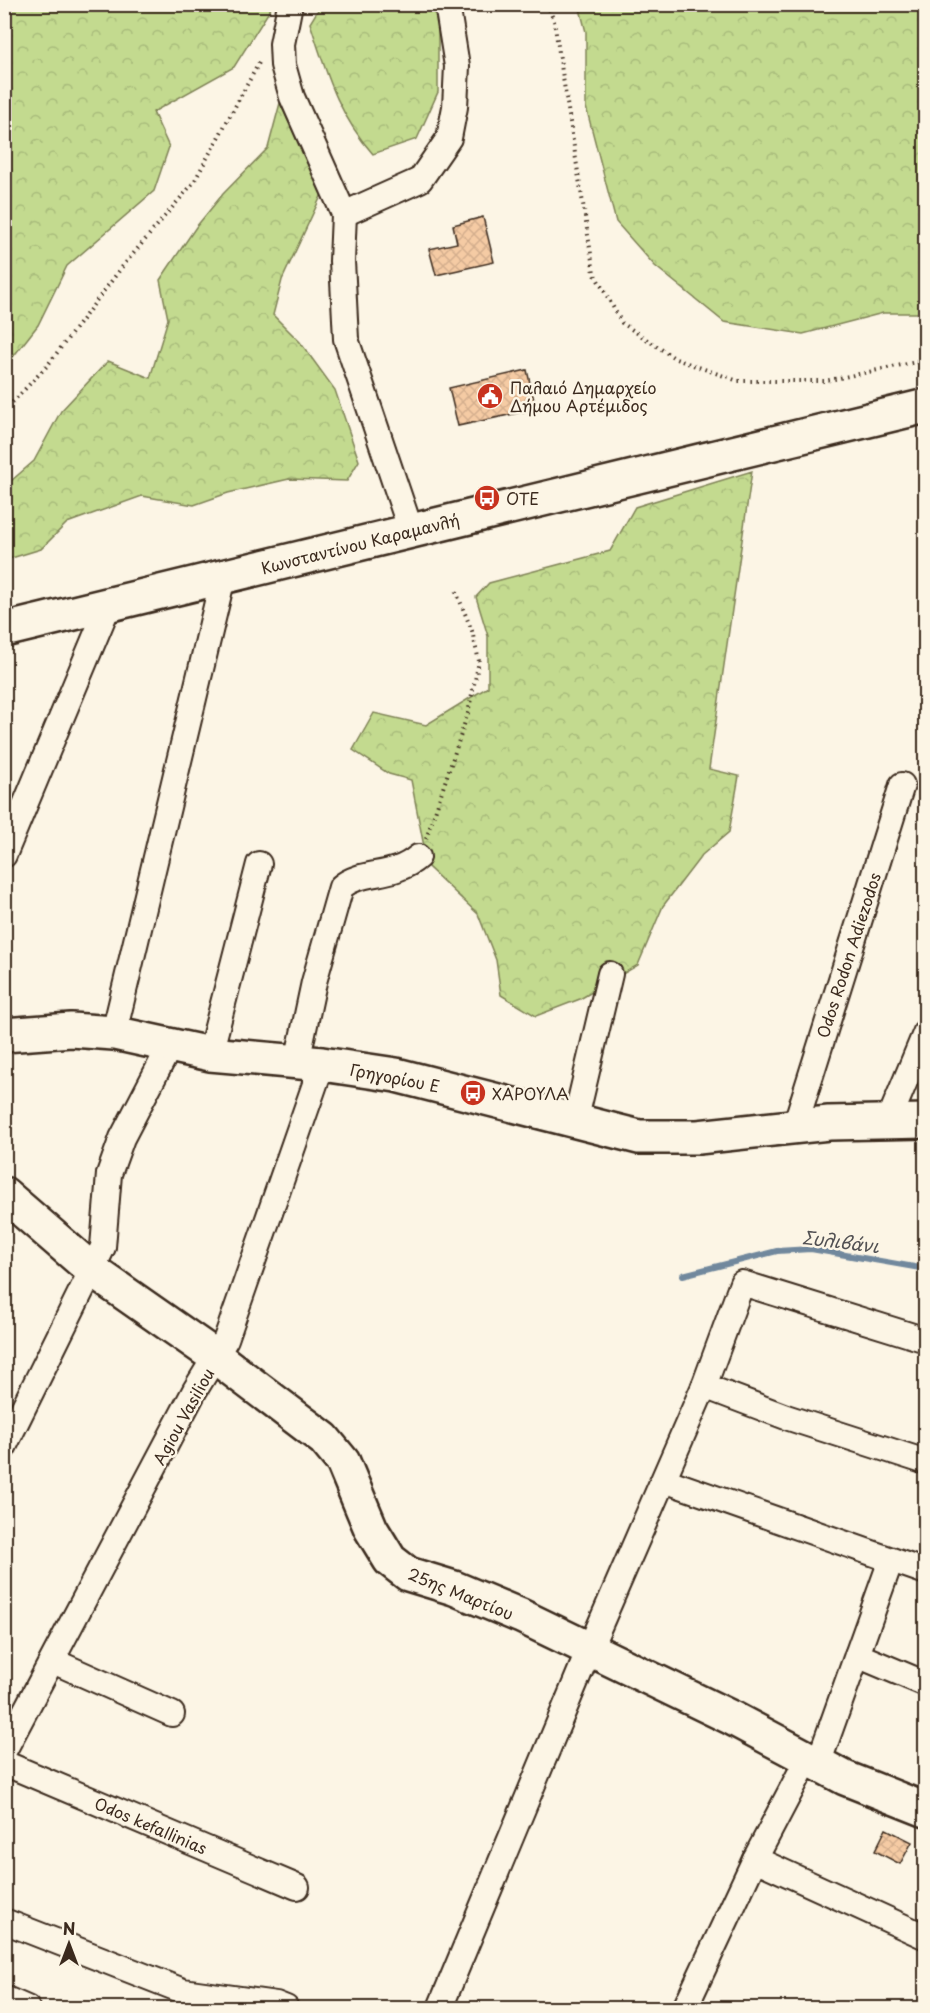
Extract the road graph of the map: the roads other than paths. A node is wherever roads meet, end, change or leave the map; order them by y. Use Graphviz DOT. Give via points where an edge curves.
graph roads {
  1 [pos="291,4"];
  2 [pos="447,4"];
  3 [pos="344,214"];
  4 [pos="926,406"];
  5 [pos="411,531"];
  6 [pos="223,577"];
  7 [pos="109,604"];
  8 [pos="4,630"];
  9 [pos="902,785"];
  10 [pos="4,855"];
  11 [pos="418,857"];
  12 [pos="258,864"];
  13 [pos="610,974"];
  14 [pos="926,1031"];
  15 [pos="114,1033"];
  16 [pos="4,1035"];
  17 [pos="171,1044"];
  18 [pos="210,1054"];
  19 [pos="309,1063"];
  20 [pos="889,1120"];
  21 [pos="926,1121"];
  22 [pos="575,1122"];
  23 [pos="795,1126"];
  24 [pos="4,1194"];
  25 [pos="93,1271"];
  26 [pos="926,1340"];
  27 [pos="216,1358"];
  28 [pos="704,1386"];
  29 [pos="4,1447"];
  30 [pos="926,1462"];
  31 [pos="664,1480"];
  32 [pos="891,1560"];
  33 [pos="926,1572"];
  34 [pos="589,1650"];
  35 [pos="857,1655"];
  36 [pos="53,1661"];
  37 [pos="926,1684"];
  38 [pos="172,1714"];
  39 [pos="4,1751"];
  40 [pos="813,1761"];
  41 [pos="4,1763"];
  42 [pos="926,1810"];
  43 [pos="755,1859"];
  44 [pos="297,1887"];
  45 [pos="4,1920"];
  46 [pos="926,1938"];
  47 [pos="4,1998"];
  48 [pos="27,2008"];
  49 [pos="286,2008"];
  50 [pos="440,2008"];
  51 [pos="685,2008"];
  1 -- 3 [label="street" via="282,44 283,65 292,97"];
  2 -- 3 [label="street" via="457,66 449,138 420,180"];
  3 -- 5 [label="street" via="346,339"];
  4 -- 5 [label="street, Κωνσταντίνου Καραμανλή"];
  5 -- 6 [label="street, Κωνσταντίνου Καραμανλή"];
  6 -- 7 [label="street, Κωνσταντίνου Καραμανλή"];
  6 -- 15 [label="street"];
  7 -- 8 [label="street, Κωνσταντίνου Καραμανλή"];
  7 -- 10 [label="street"];
  9 -- 23 [label="street, Odos Rodon Adiezodos"];
  11 -- 19 [label="street, Agiou Vasiliou" via="407,866 350,879 341,887 314,982"];
  12 -- 18 [label="street"];
  13 -- 22 [label="street"];
  14 -- 20 [label="street"];
  15 -- 16 [label="street, Γρηγορίου Ε" via="71,1030"];
  15 -- 17 [label="street, Γρηγορίου Ε"];
  17 -- 18 [label="street, Γρηγορίου Ε"];
  17 -- 25 [label="street" via="122,1138 109,1174 103,1247"];
  18 -- 19 [label="street, Γρηγορίου Ε"];
  19 -- 22 [label="street, Γρηγορίου Ε" via="407,1078"];
  19 -- 27 [label="street, Agiou Vasiliou" via="226,1339"];
  20 -- 21 [label="street, Γρηγορίου Ε"];
  20 -- 23 [label="street, Γρηγορίου Ε"];
  22 -- 23 [label="street, Γρηγορίου Ε" via="639,1137 698,1137"];
  24 -- 25 [label="street, 25ης Μαρτίου"];
  25 -- 27 [label="street, 25ης Μαρτίου"];
  25 -- 29 [label="street"];
  26 -- 28 [label="street" via="742,1283"];
  27 -- 34 [label="street, 25ης Μαρτίου" via="324,1438 343,1462 371,1529 390,1560 408,1575 454,1588"];
  27 -- 36 [label="street, Agiou Vasiliou" via="195,1390"];
  28 -- 30 [label="street"];
  28 -- 31 [label="street"];
  31 -- 32 [label="street"];
  31 -- 34 [label="street"];
  32 -- 33 [label="street"];
  32 -- 35 [label="street"];
  34 -- 40 [label="street, 25ης Μαρτίου"];
  34 -- 50 [label="street"];
  35 -- 37 [label="street"];
  35 -- 40 [label="street"];
  36 -- 38 [label="street"];
  36 -- 39 [label="street, Agiou Vasiliou"];
  40 -- 42 [label="street, 25ης Μαρτίου"];
  40 -- 43 [label="street"];
  41 -- 44 [label="street, Odos kefallinias"];
  43 -- 46 [label="street"];
  43 -- 51 [label="street"];
  45 -- 49 [label="street" via="183,1991"];
  47 -- 48 [label="street"];
}
